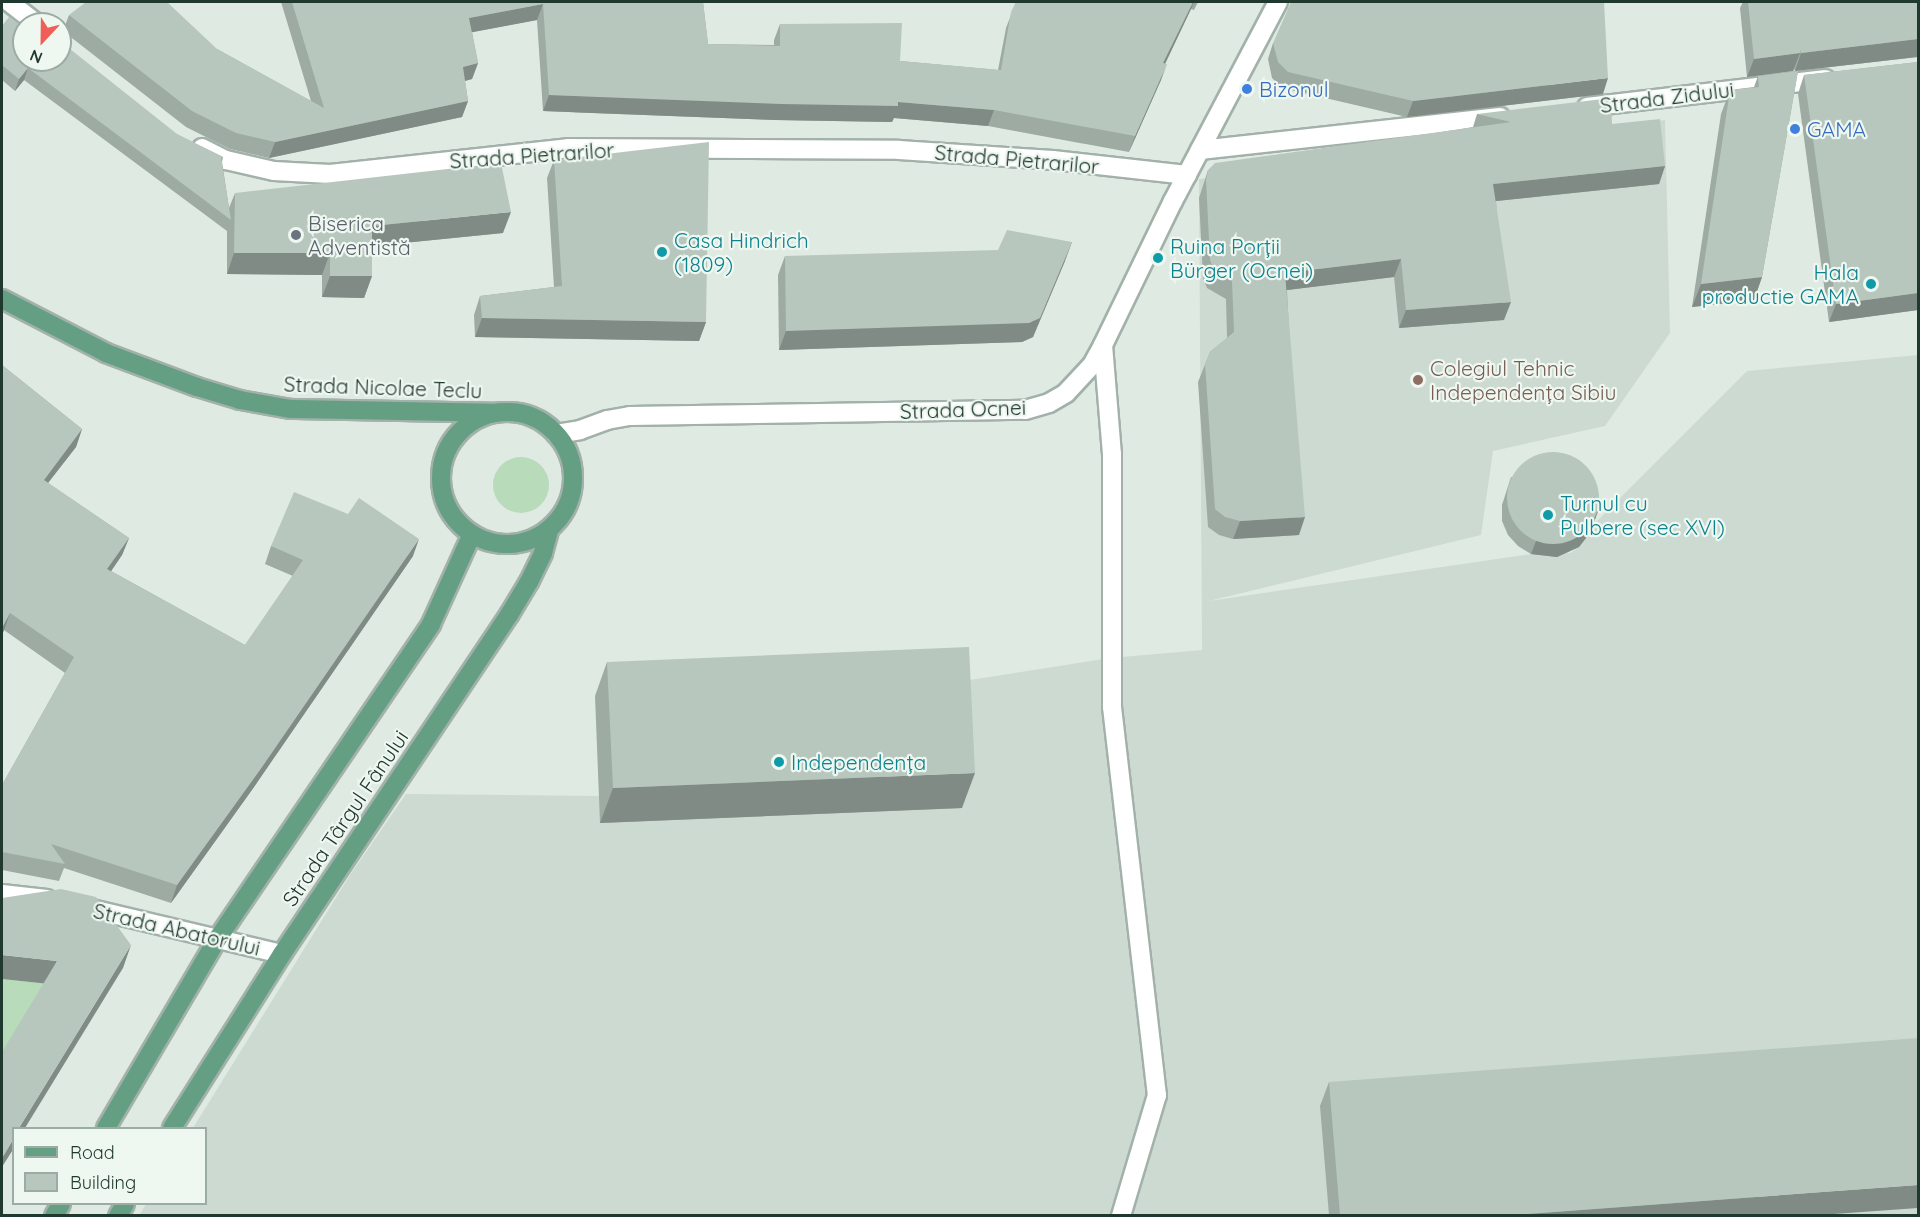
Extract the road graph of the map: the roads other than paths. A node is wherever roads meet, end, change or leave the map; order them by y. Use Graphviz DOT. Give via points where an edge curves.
graph roads {
  1 [pos="9,2"];
  2 [pos="1278,2"];
  3 [pos="2,5"];
  4 [pos="22,12"];
  5 [pos="1848,76"];
  6 [pos="1567,109"];
  7 [pos="1521,115"];
  8 [pos="189,141"];
  9 [pos="1200,150"];
  10 [pos="1186,175"];
  11 [pos="2,299"];
  12 [pos="1103,345"];
  13 [pos="496,413"];
  14 [pos="556,434"];
  15 [pos="549,530"];
  16 [pos="472,534"];
  17 [pos="2,894"];
  18 [pos="218,938"];
  19 [pos="282,954"];
  20 [pos="106,1127"];
  21 [pos="173,1127"];
  22 [pos="1121,1215"];
  1 -- 3 [label="street"];
  1 -- 4 [label="street"];
  2 -- 9 [label="street, Strada Ocnei"];
  5 -- 6 [label="street, Strada Zidului"];
  7 -- 9 [label="street"];
  8 -- 10 [label="street, Strada Pietrarilor" via="236,162 274,171 330,174 568,148 899,150 1053,160"];
  9 -- 10 [label="street, Strada Ocnei"];
  10 -- 12 [label="street, Strada Ocnei"];
  11 -- 13 [label="main road, Strada Nicolae Teclu" via="106,353 240,400 291,409"];
  12 -- 14 [label="street, Strada Ocnei" via="1092,365 1066,393 1025,410 630,416"];
  12 -- 22 [label="street" via="1112,454 1112,707 1157,1095"];
  13 -- 14 [label="main road" via="518,413 539,420"];
  13 -- 16 [label="main road" via="464,427 444,456 441,474 448,508"];
  14 -- 15 [label="main road" via="568,452 572,494"];
  15 -- 16 [label="main road" via="531,540 511,544 491,542"];
  15 -- 19 [label="main road, Strada Târgul Fânului" via="543,553 509,615"];
  16 -- 18 [label="main road, Strada Târgul Fânului" via="431,624"];
  17 -- 18 [label="street, Strada Abatorului" via="26,895"];
  18 -- 19 [label="street, Strada Abatorului"];
  18 -- 20 [label="main road, Strada Târgul Fânului"];
  19 -- 21 [label="main road, Strada Târgul Fânului"];
}
